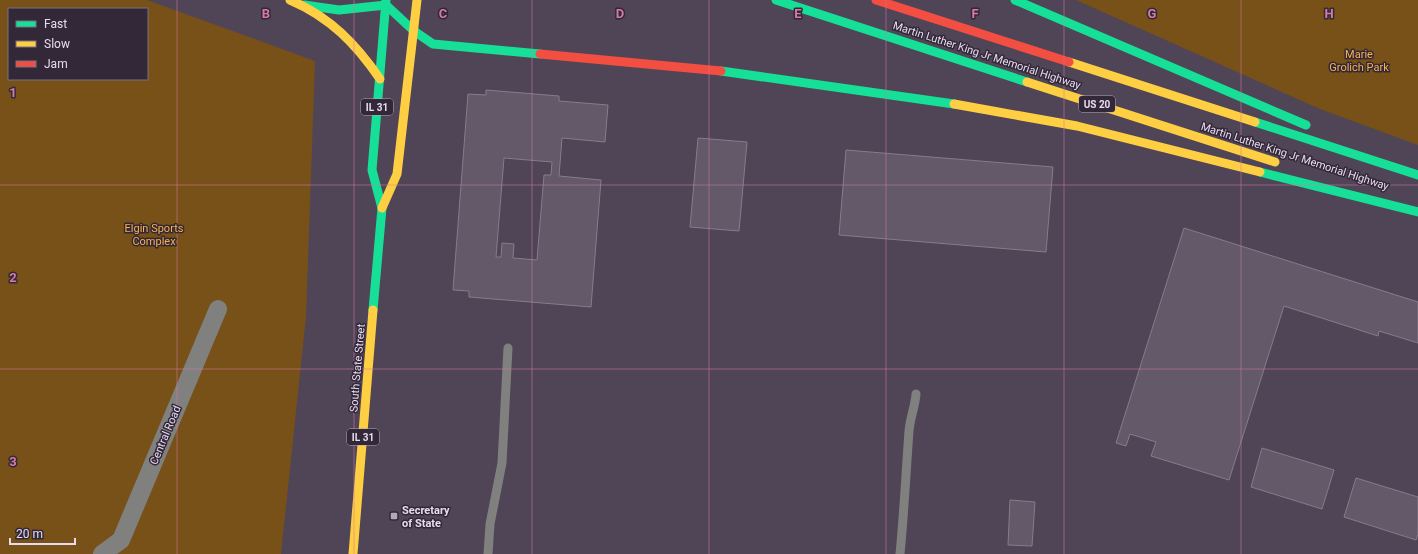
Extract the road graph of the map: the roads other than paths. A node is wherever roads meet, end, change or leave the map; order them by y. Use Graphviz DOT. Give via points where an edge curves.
graph roads {
  1 [pos="290,0"];
  2 [pos="417,0"];
  3 [pos="776,0"];
  4 [pos="876,0"];
  5 [pos="1015,0"];
  6 [pos="386,2"];
  7 [pos="304,5"];
  8 [pos="414,31"];
  9 [pos="380,79"];
  10 [pos="1317,130"];
  11 [pos="1332,137"];
  12 [pos="1282,164"];
  13 [pos="1418,174"];
  14 [pos="1327,179"];
  15 [pos="382,208"];
  16 [pos="1418,209"];
  17 [pos="1418,212"];
  18 [pos="218,310"];
  19 [pos="508,348"];
  20 [pos="916,394"];
  21 [pos="102,554"];
  22 [pos="353,554"];
  23 [pos="488,554"];
  24 [pos="900,554"];
  1 -- 7 [label="main road"];
  2 -- 8 [label="main road, South State Street / IL 31"];
  3 -- 12 [label="main road, Martin Luther King Jr Memorial Highway / US 20"];
  4 -- 13 [label="main road, Martin Luther King Jr Memorial Highway"];
  5 -- 10 [label="main road"];
  6 -- 7 [label="main road" via="339,10"];
  6 -- 8 [label="main road"];
  6 -- 9 [label="main road, South State Street / IL 31"];
  7 -- 9 [label="main road" via="331,22 362,52"];
  8 -- 15 [label="main road, South State Street / IL 31" via="397,174"];
  8 -- 17 [label="main road" via="433,44 736,72 914,97 1069,124"];
  9 -- 15 [label="main road, South State Street / IL 31" via="372,170"];
  11 -- 13 [label="main road"];
  14 -- 16 [label="main road, Martin Luther King Jr Memorial Highway"];
  15 -- 22 [label="main road, South State Street / IL 31"];
  18 -- 21 [label="street, Central Road" via="120,540"];
  19 -- 23 [label="lane" via="502,464 490,524"];
  20 -- 24 [label="lane" via="909,428"];
}
